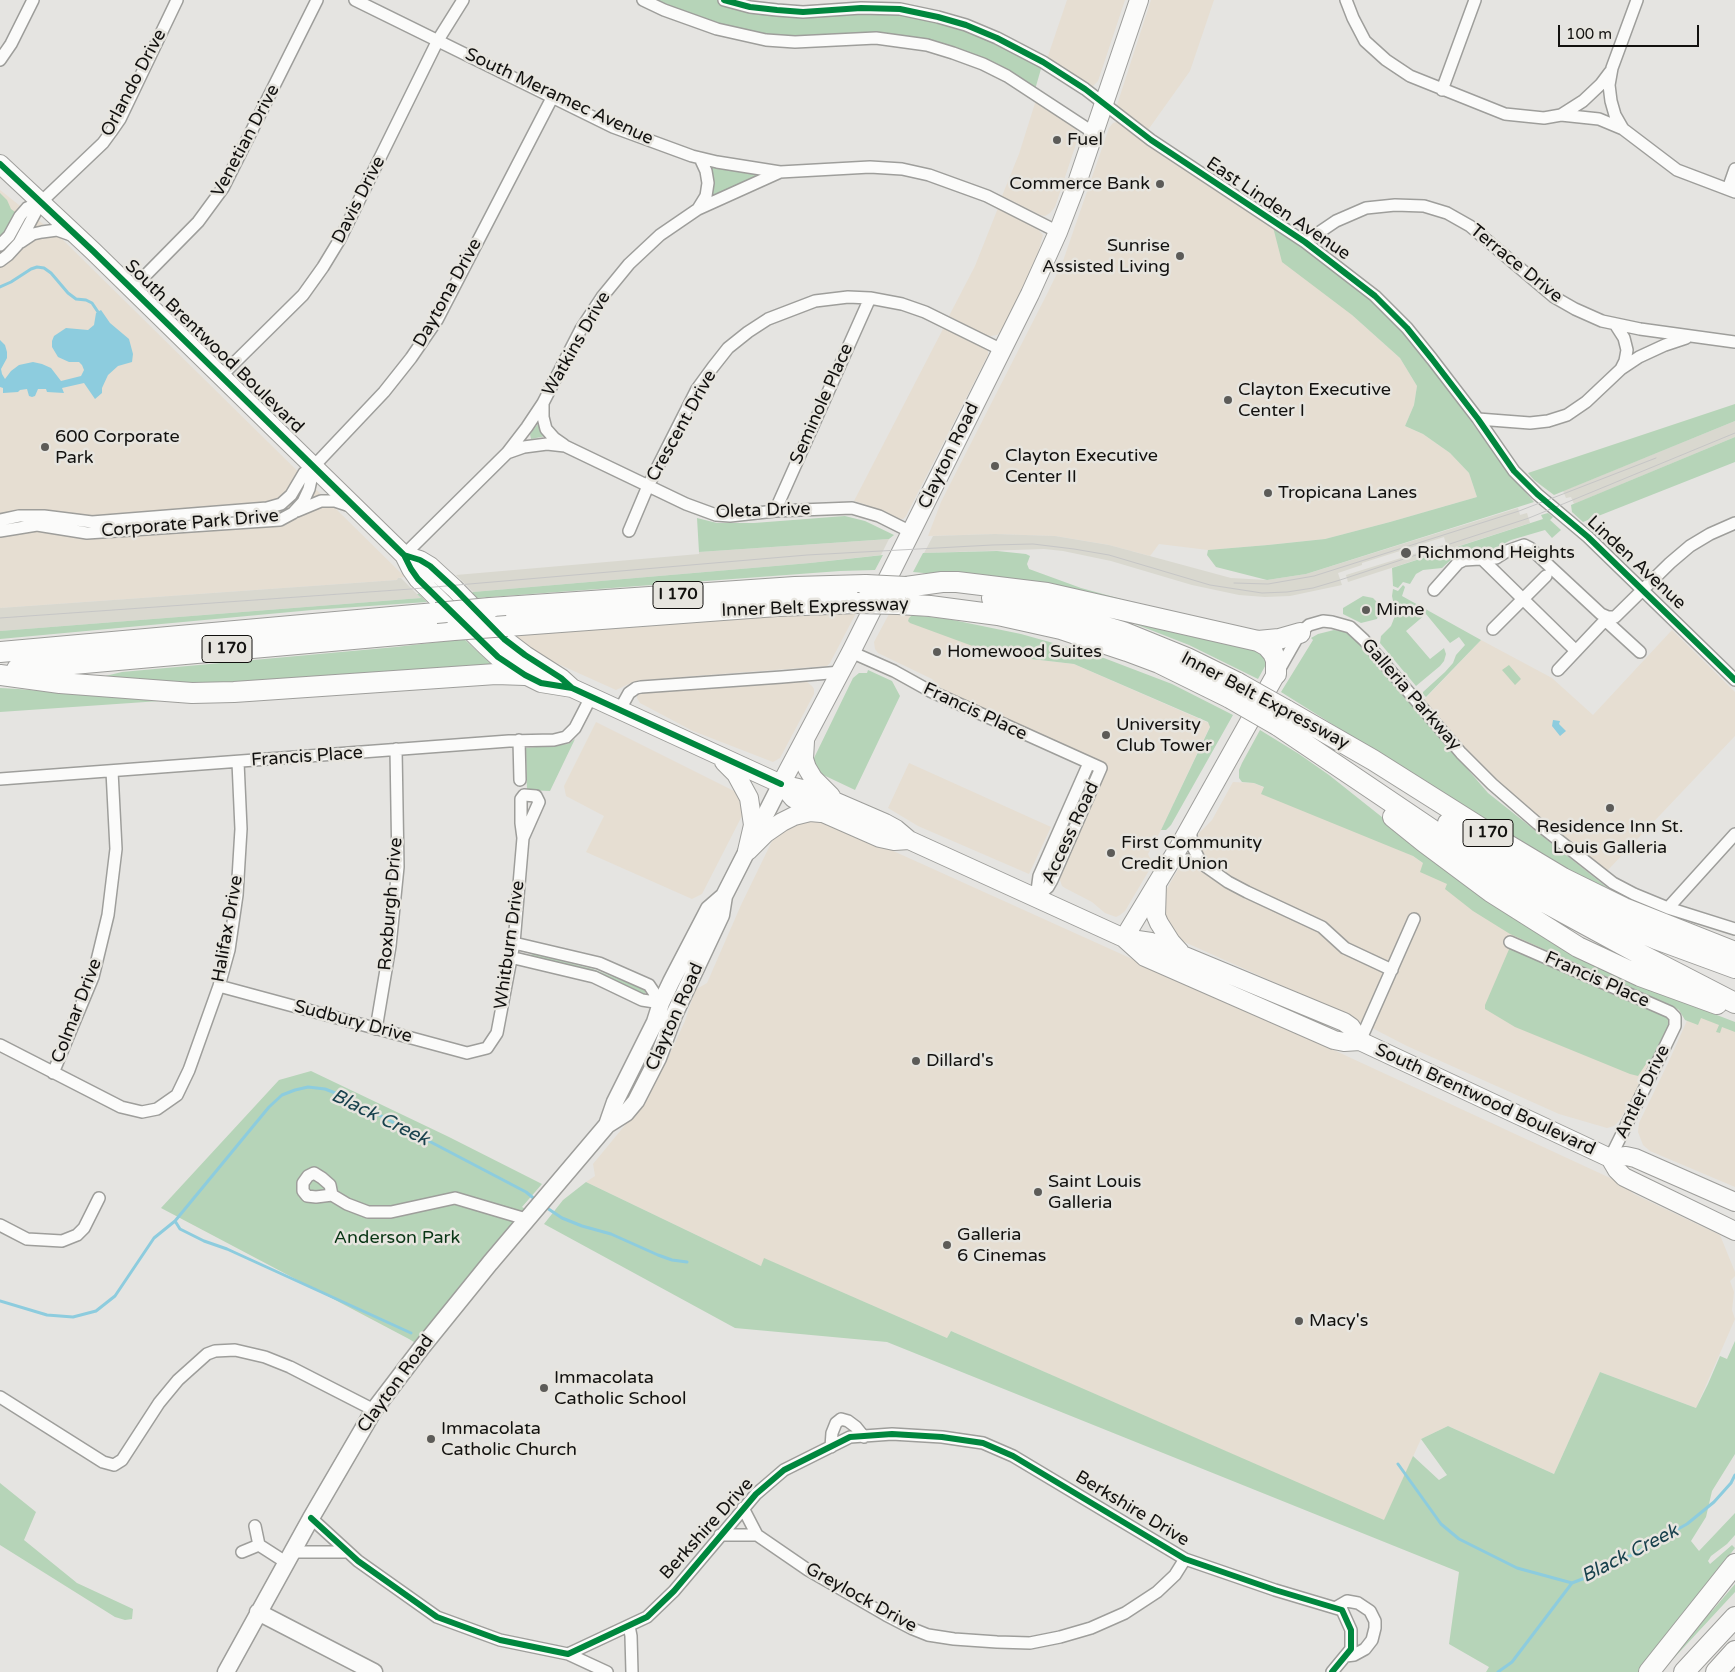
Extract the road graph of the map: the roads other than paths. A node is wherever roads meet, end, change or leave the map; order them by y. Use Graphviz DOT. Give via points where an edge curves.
graph roads {
  1 [pos="33,0"];
  2 [pos="177,0"];
  3 [pos="317,0"];
  4 [pos="355,0"];
  5 [pos="463,0"];
  6 [pos="643,0"];
  7 [pos="724,0"];
  8 [pos="1139,0"];
  9 [pos="1346,0"];
  10 [pos="1475,0"];
  11 [pos="1637,0"];
  12 [pos="438,40"];
  13 [pos="0,60"];
  14 [pos="1612,68"];
  15 [pos="1442,90"];
  16 [pos="552,98"];
  17 [pos="1103,105"];
  18 [pos="1561,115"];
  19 [pos="1623,129"];
  20 [pos="1094,133"];
  21 [pos="700,158"];
  22 [pos="0,164"];
  23 [pos="1735,169"];
  24 [pos="780,172"];
  25 [pos="1731,191"];
  26 [pos="41,202"];
  27 [pos="698,209"];
  28 [pos="1058,232"];
  29 [pos="80,238"];
  30 [pos="1305,242"];
  31 [pos="19,243"];
  32 [pos="0,246"];
  33 [pos="0,261"];
  34 [pos="132,289"];
  35 [pos="870,298"];
  36 [pos="1615,324"];
  37 [pos="1690,337"];
  38 [pos="1735,342"];
  39 [pos="1002,350"];
  40 [pos="1621,369"];
  41 [pos="221,376"];
  42 [pos="543,403"];
  43 [pos="1478,419"];
  44 [pos="565,446"];
  45 [pos="508,452"];
  46 [pos="314,466"];
  47 [pos="1514,471"];
  48 [pos="648,486"];
  49 [pos="357,508"];
  50 [pos="775,511"];
  51 [pos="293,513"];
  52 [pos="0,520"];
  53 [pos="1735,523"];
  54 [pos="629,530"];
  55 [pos="0,532"];
  56 [pos="911,532"];
  57 [pos="404,555"];
  58 [pos="1482,559"];
  59 [pos="1546,576"];
  60 [pos="1434,590"];
  61 [pos="1642,590"];
  62 [pos="902,596"];
  63 [pos="1523,599"];
  64 [pos="1606,619"];
  65 [pos="1493,629"];
  66 [pos="1300,633"];
  67 [pos="1258,641"];
  68 [pos="1576,651"];
  69 [pos="0,652"];
  70 [pos="851,652"];
  71 [pos="1640,652"];
  72 [pos="0,670"];
  73 [pos="1558,670"];
  74 [pos="841,672"];
  75 [pos="1276,674"];
  76 [pos="0,675"];
  77 [pos="525,675"];
  78 [pos="1735,680"];
  79 [pos="572,688"];
  80 [pos="591,697"];
  81 [pos="620,711"];
  82 [pos="1289,718"];
  83 [pos="806,738"];
  84 [pos="519,740"];
  85 [pos="396,749"];
  86 [pos="716,755"];
  87 [pos="238,762"];
  88 [pos="1089,763"];
  89 [pos="1101,768"];
  90 [pos="1342,769"];
  91 [pos="112,771"];
  92 [pos="0,779"];
  93 [pos="520,780"];
  94 [pos="781,784"];
  95 [pos="832,808"];
  96 [pos="1189,828"];
  97 [pos="1735,834"];
  98 [pos="523,838"];
  99 [pos="747,851"];
  100 [pos="1171,860"];
  101 [pos="1201,863"];
  102 [pos="1157,882"];
  103 [pos="724,896"];
  104 [pos="1036,898"];
  105 [pos="1668,908"];
  106 [pos="1414,919"];
  107 [pos="1581,923"];
  108 [pos="1735,929"];
  109 [pos="1683,932"];
  110 [pos="1124,938"];
  111 [pos="1510,942"];
  112 [pos="514,943"];
  113 [pos="1735,946"];
  114 [pos="1735,952"];
  115 [pos="1184,955"];
  116 [pos="510,957"];
  117 [pos="1735,968"];
  118 [pos="1392,970"];
  119 [pos="1735,982"];
  120 [pos="220,986"];
  121 [pos="661,1003"];
  122 [pos="1734,1008"];
  123 [pos="1675,1026"];
  124 [pos="376,1028"];
  125 [pos="1360,1041"];
  126 [pos="0,1045"];
  127 [pos="487,1048"];
  128 [pos="54,1073"];
  129 [pos="607,1125"];
  130 [pos="1610,1158"];
  131 [pos="332,1195"];
  132 [pos="99,1198"];
  133 [pos="1735,1202"];
  134 [pos="528,1216"];
  135 [pos="0,1225"];
  136 [pos="1735,1231"];
  137 [pos="0,1397"];
  138 [pos="374,1410"];
  139 [pos="864,1437"];
  140 [pos="831,1447"];
  141 [pos="743,1508"];
  142 [pos="311,1518"];
  143 [pos="255,1526"];
  144 [pos="720,1535"];
  145 [pos="757,1535"];
  146 [pos="259,1545"];
  147 [pos="242,1552"];
  148 [pos="348,1552"];
  149 [pos="290,1557"];
  150 [pos="1185,1559"];
  151 [pos="1735,1564"];
  152 [pos="1338,1609"];
  153 [pos="258,1612"];
  154 [pos="1735,1618"];
  155 [pos="629,1626"];
  156 [pos="1735,1651"];
  157 [pos="568,1654"];
  158 [pos="1346,1656"];
  159 [pos="226,1672"];
  160 [pos="374,1672"];
  161 [pos="607,1672"];
  162 [pos="632,1672"];
  163 [pos="1332,1672"];
  164 [pos="1649,1672"];
  165 [pos="1684,1672"];
  166 [pos="1716,1672"];
  1 -- 13 [label="street"];
  2 -- 26 [label="street, Orlando Drive" via="120,119 103,143"];
  3 -- 34 [label="street, Venetian Drive" via="223,188 198,222"];
  4 -- 12 [label="street, South Meramec Avenue"];
  5 -- 12 [label="street, Davis Drive"];
  6 -- 20 [label="street" via="717,29 759,39 795,42 876,38 953,52 1007,76"];
  7 -- 17 [label="street, East Linden Avenue" via="777,10 803,12 871,8 938,17 1024,51"];
  8 -- 17 [label="main road, Clayton Road"];
  9 -- 15 [label="street" via="1366,41 1386,60 1410,76"];
  10 -- 15 [label="street"];
  11 -- 14 [label="street"];
  12 -- 16 [label="street, South Meramec Avenue"];
  12 -- 41 [label="street, Davis Drive" via="340,239 323,267 303,295"];
  14 -- 18 [label="street" via="1584,101"];
  14 -- 19 [label="street" via="1611,102"];
  15 -- 18 [label="street" via="1505,114 1544,118"];
  16 -- 21 [label="street, South Meramec Avenue" via="612,127"];
  16 -- 46 [label="street, Daytona Drive" via="437,320 384,392"];
  17 -- 20 [label="main road, Clayton Road"];
  17 -- 30 [label="street, East Linden Avenue"];
  18 -- 19 [label="street" via="1599,119"];
  19 -- 25 [label="street" via="1677,170"];
  20 -- 28 [label="main road, Clayton Road"];
  21 -- 24 [label="street, South Meramec Avenue"];
  21 -- 27 [label="street" via="708,183 706,196"];
  22 -- 26 [label="main road, South Brentwood Boulevard"];
  23 -- 25 [label="street"];
  24 -- 27 [label="street, Watkins Drive"];
  24 -- 28 [label="street, South Meramec Avenue" via="870,167 902,169 980,193"];
  26 -- 29 [label="main road, South Brentwood Boulevard"];
  26 -- 31 [label="street"];
  26 -- 32 [label="street" via="27,208"];
  27 -- 42 [label="street, Watkins Drive" via="660,235 635,258 602,297 581,329"];
  28 -- 39 [label="main road, Clayton Road"];
  29 -- 31 [label="street" via="57,230 33,234"];
  29 -- 34 [label="main road, South Brentwood Boulevard"];
  30 -- 36 [label="street, Terrace Drive" via="1336,221 1366,208 1424,206 1447,212 1470,226 1554,297 1602,321"];
  30 -- 43 [label="street, East Linden Avenue" via="1375,296 1407,328"];
  31 -- 33 [label="street"];
  34 -- 41 [label="main road, South Brentwood Boulevard"];
  35 -- 39 [label="street, Crescent Drive" via="925,312"];
  35 -- 48 [label="street, Crescent Drive" via="814,301 768,319 728,348 698,390"];
  35 -- 50 [label="street, Seminole Place"];
  36 -- 37 [label="street, Terrace Drive"];
  36 -- 40 [label="street" via="1627,350"];
  37 -- 38 [label="street, Terrace Drive"];
  37 -- 40 [label="street" via="1639,357"];
  39 -- 56 [label="main road, Clayton Road"];
  40 -- 43 [label="street" via="1586,402 1548,421 1530,423"];
  41 -- 46 [label="main road, South Brentwood Boulevard"];
  42 -- 44 [label="street, Oleta Drive" via="546,429"];
  42 -- 45 [label="street, Watkins Drive"];
  43 -- 47 [label="street, East Linden Avenue"];
  44 -- 45 [label="street, Oleta Drive" via="547,444"];
  44 -- 48 [label="street, Oleta Drive"];
  45 -- 57 [label="street, Watkins Drive"];
  46 -- 49 [label="main road, South Brentwood Boulevard"];
  46 -- 51 [label="street, Corporate Park Drive" via="309,489"];
  46 -- 52 [label="street, Corporate Park Drive" via="304,473 282,504 267,508 92,522 44,516"];
  47 -- 61 [label="street, Linden Avenue"];
  48 -- 50 [label="street, Oleta Drive" via="716,515"];
  48 -- 54 [label="street, Crescent Drive"];
  49 -- 51 [label="street" via="336,501 321,501"];
  49 -- 57 [label="main road, South Brentwood Boulevard"];
  50 -- 56 [label="street, Oleta Drive" via="852,508"];
  51 -- 55 [label="street, Corporate Park Drive" via="280,520 87,533 37,525"];
  53 -- 61 [label="street" via="1690,546"];
  56 -- 70 [label="main road, Clayton Road"];
  57 -- 77 [label="main road, South Brentwood Boulevard" via="418,579 498,657"];
  57 -- 79 [label="main road, South Brentwood Boulevard" via="430,566 516,650"];
  58 -- 60 [label="street" via="1458,563"];
  58 -- 63 [label="street"];
  58 -- 64 [label="street" via="1496,558 1524,545"];
  59 -- 63 [label="street"];
  61 -- 64 [label="street" via="1615,617"];
  61 -- 78 [label="street, Linden Avenue"];
  62 -- 67 [label="highway" via="942,582 1047,593"];
  62 -- 69 [label="highway, Inner Belt Expressway / I 170, bridge" via="866,585 795,587 490,608"];
  62 -- 72 [label="highway, Inner Belt Expressway / I 170, bridge" via="857,604 777,606 454,630"];
  62 -- 82 [label="highway, Inner Belt Expressway / I 170, bridge" via="930,606 998,615 1061,629 1234,690"];
  63 -- 65 [label="street"];
  63 -- 68 [label="street"];
  64 -- 68 [label="street"];
  64 -- 71 [label="street"];
  66 -- 67 [label="highway"];
  66 -- 75 [label="street"];
  66 -- 105 [label="street, Galleria Parkway" via="1322,621 1341,624 1356,632 1492,784 1613,883"];
  67 -- 75 [label="highway" via="1272,651"];
  68 -- 73 [label="street"];
  70 -- 74 [label="main road, Clayton Road"];
  70 -- 88 [label="street, Francis Place"];
  74 -- 81 [label="street" via="641,687 629,694"];
  74 -- 83 [label="main road, Clayton Road"];
  75 -- 96 [label="main road"];
  76 -- 77 [label="highway" via="192,693 496,674"];
  77 -- 79 [label="main road, South Brentwood Boulevard" via="541,683"];
  79 -- 80 [label="main road, South Brentwood Boulevard"];
  80 -- 81 [label="main road, South Brentwood Boulevard"];
  80 -- 84 [label="street, Francis Place" via="575,728 566,737"];
  81 -- 86 [label="main road, South Brentwood Boulevard"];
  82 -- 90 [label="highway, Inner Belt Expressway / I 170"];
  82 -- 109 [label="highway, Inner Belt Expressway / I 170" via="1343,742 1562,878"];
  82 -- 117 [label="highway" via="1545,886 1628,928"];
  83 -- 94 [label="main road, Clayton Road"];
  83 -- 95 [label="main road" via="804,759"];
  84 -- 85 [label="street, Francis Place"];
  84 -- 93 [label="street"];
  85 -- 87 [label="street, Francis Place"];
  85 -- 124 [label="street, Roxburgh Drive" via="398,866 390,946"];
  86 -- 94 [label="main road, South Brentwood Boulevard"];
  86 -- 99 [label="main road" via="736,774 749,798 753,825"];
  87 -- 91 [label="street, Francis Place"];
  87 -- 120 [label="street, Halifax Drive" via="241,829 237,895"];
  88 -- 89 [label="street, Francis Place"];
  88 -- 104 [label="street, Access Road" via="1039,876"];
  89 -- 104 [label="street, Access Road" via="1052,880"];
  90 -- 107 [label="highway, Inner Belt Expressway / I 170" via="1507,881"];
  90 -- 122 [label="highway" via="1424,842 1526,916 1617,966 1673,989"];
  91 -- 92 [label="street, Francis Place"];
  91 -- 128 [label="street, Colmar Drive" via="116,849 108,915 92,977"];
  94 -- 95 [label="main road, South Brentwood Boulevard" via="811,791"];
  94 -- 99 [label="main road, Clayton Road"];
  95 -- 99 [label="main road" via="794,816 782,822"];
  95 -- 104 [label="main road, South Brentwood Boulevard" via="880,838 909,840"];
  96 -- 100 [label="main road"];
  96 -- 101 [label="street"];
  97 -- 105 [label="street"];
  98 -- 98 [label="street, Whitburn Drive" via="522,796 536,796 539,802"];
  98 -- 112 [label="street, Whitburn Drive"];
  99 -- 103 [label="main road, Clayton Road"];
  100 -- 101 [label="street"];
  100 -- 102 [label="main road"];
  101 -- 118 [label="street" via="1228,882 1322,927 1345,948"];
  102 -- 110 [label="main road"];
  102 -- 115 [label="main road" via="1156,916 1160,928"];
  103 -- 121 [label="main road, Clayton Road" via="709,909"];
  103 -- 129 [label="main road, Clayton Road" via="721,915 680,1001 658,1058 636,1101 626,1113"];
  104 -- 110 [label="main road, South Brentwood Boulevard"];
  105 -- 108 [label="street, Galleria Parkway"];
  106 -- 118 [label="street"];
  107 -- 119 [label="highway"];
  107 -- 122 [label="highway" via="1689,979"];
  109 -- 113 [label="highway"];
  109 -- 114 [label="highway"];
  110 -- 115 [label="main road, South Brentwood Boulevard" via="1144,940"];
  110 -- 125 [label="main road, South Brentwood Boulevard" via="1145,957 1334,1040"];
  111 -- 123 [label="street, Francis Place" via="1670,1012 1675,1017"];
  112 -- 116 [label="street, Whitburn Drive"];
  112 -- 121 [label="street" via="599,963 649,985"];
  115 -- 125 [label="main road, South Brentwood Boulevard" via="1344,1022"];
  116 -- 121 [label="street" via="594,977 642,1000"];
  116 -- 127 [label="street, Whitburn Drive" via="497,1033"];
  118 -- 125 [label="street"];
  120 -- 124 [label="street, Sudbury Drive"];
  120 -- 128 [label="street, Halifax Drive" via="177,1096 158,1109 142,1112 120,1107"];
  121 -- 129 [label="main road, Clayton Road"];
  123 -- 130 [label="street, Antler Drive"];
  124 -- 127 [label="street, Sudbury Drive" via="467,1053"];
  125 -- 130 [label="main road, South Brentwood Boulevard"];
  126 -- 128 [label="street"];
  129 -- 134 [label="main road, Clayton Road"];
  130 -- 133 [label="main road, South Brentwood Boulevard" via="1635,1158"];
  130 -- 136 [label="main road, South Brentwood Boulevard" via="1624,1177"];
  131 -- 134 [label="street" via="368,1212 391,1212 455,1198"];
  132 -- 135 [label="street" via="84,1228 77,1235 62,1240 27,1238"];
  134 -- 138 [label="main road, Clayton Road"];
  137 -- 138 [label="street" via="114,1466 122,1460 158,1403 178,1380 206,1354 215,1351 235,1350 265,1357"];
  138 -- 142 [label="main road, Clayton Road"];
  139 -- 140 [label="street, Berkshire Drive" via="850,1437"];
  139 -- 140 [label="street" via="856,1427 841,1419 834,1428"];
  139 -- 150 [label="street, Berkshire Drive" via="905,1435 983,1443 1013,1456"];
  140 -- 141 [label="street, Berkshire Drive" via="784,1470"];
  141 -- 144 [label="street, Berkshire Drive"];
  141 -- 145 [label="street, Greylock Drive"];
  142 -- 148 [label="street"];
  142 -- 149 [label="main road, Clayton Road"];
  143 -- 146 [label="street"];
  144 -- 145 [label="street, Berkshire Drive"];
  144 -- 155 [label="street, Berkshire Drive" via="674,1591 647,1617"];
  145 -- 150 [label="street, Greylock Drive" via="808,1570 913,1629 937,1636 997,1642 1030,1643 1060,1637 1125,1613 1157,1592 1175,1575"];
  146 -- 147 [label="street"];
  146 -- 149 [label="street"];
  148 -- 149 [label="street"];
  148 -- 157 [label="street" via="437,1618 500,1640"];
  149 -- 153 [label="main road, Clayton Road"];
  150 -- 152 [label="street, Berkshire Drive"];
  151 -- 164 [label="highway"];
  152 -- 158 [label="street" via="1351,1630 1351,1649"];
  152 -- 158 [label="street, Berkshire Drive" via="1347,1600 1358,1603 1370,1611 1375,1621 1372,1640 1366,1649"];
  153 -- 159 [label="main road, Clayton Road"];
  153 -- 160 [label="main road"];
  154 -- 165 [label="highway"];
  155 -- 157 [label="street, Berkshire Drive"];
  155 -- 162 [label="street"];
  156 -- 166 [label="highway"];
  157 -- 161 [label="street"];
  158 -- 163 [label="street"];
}
